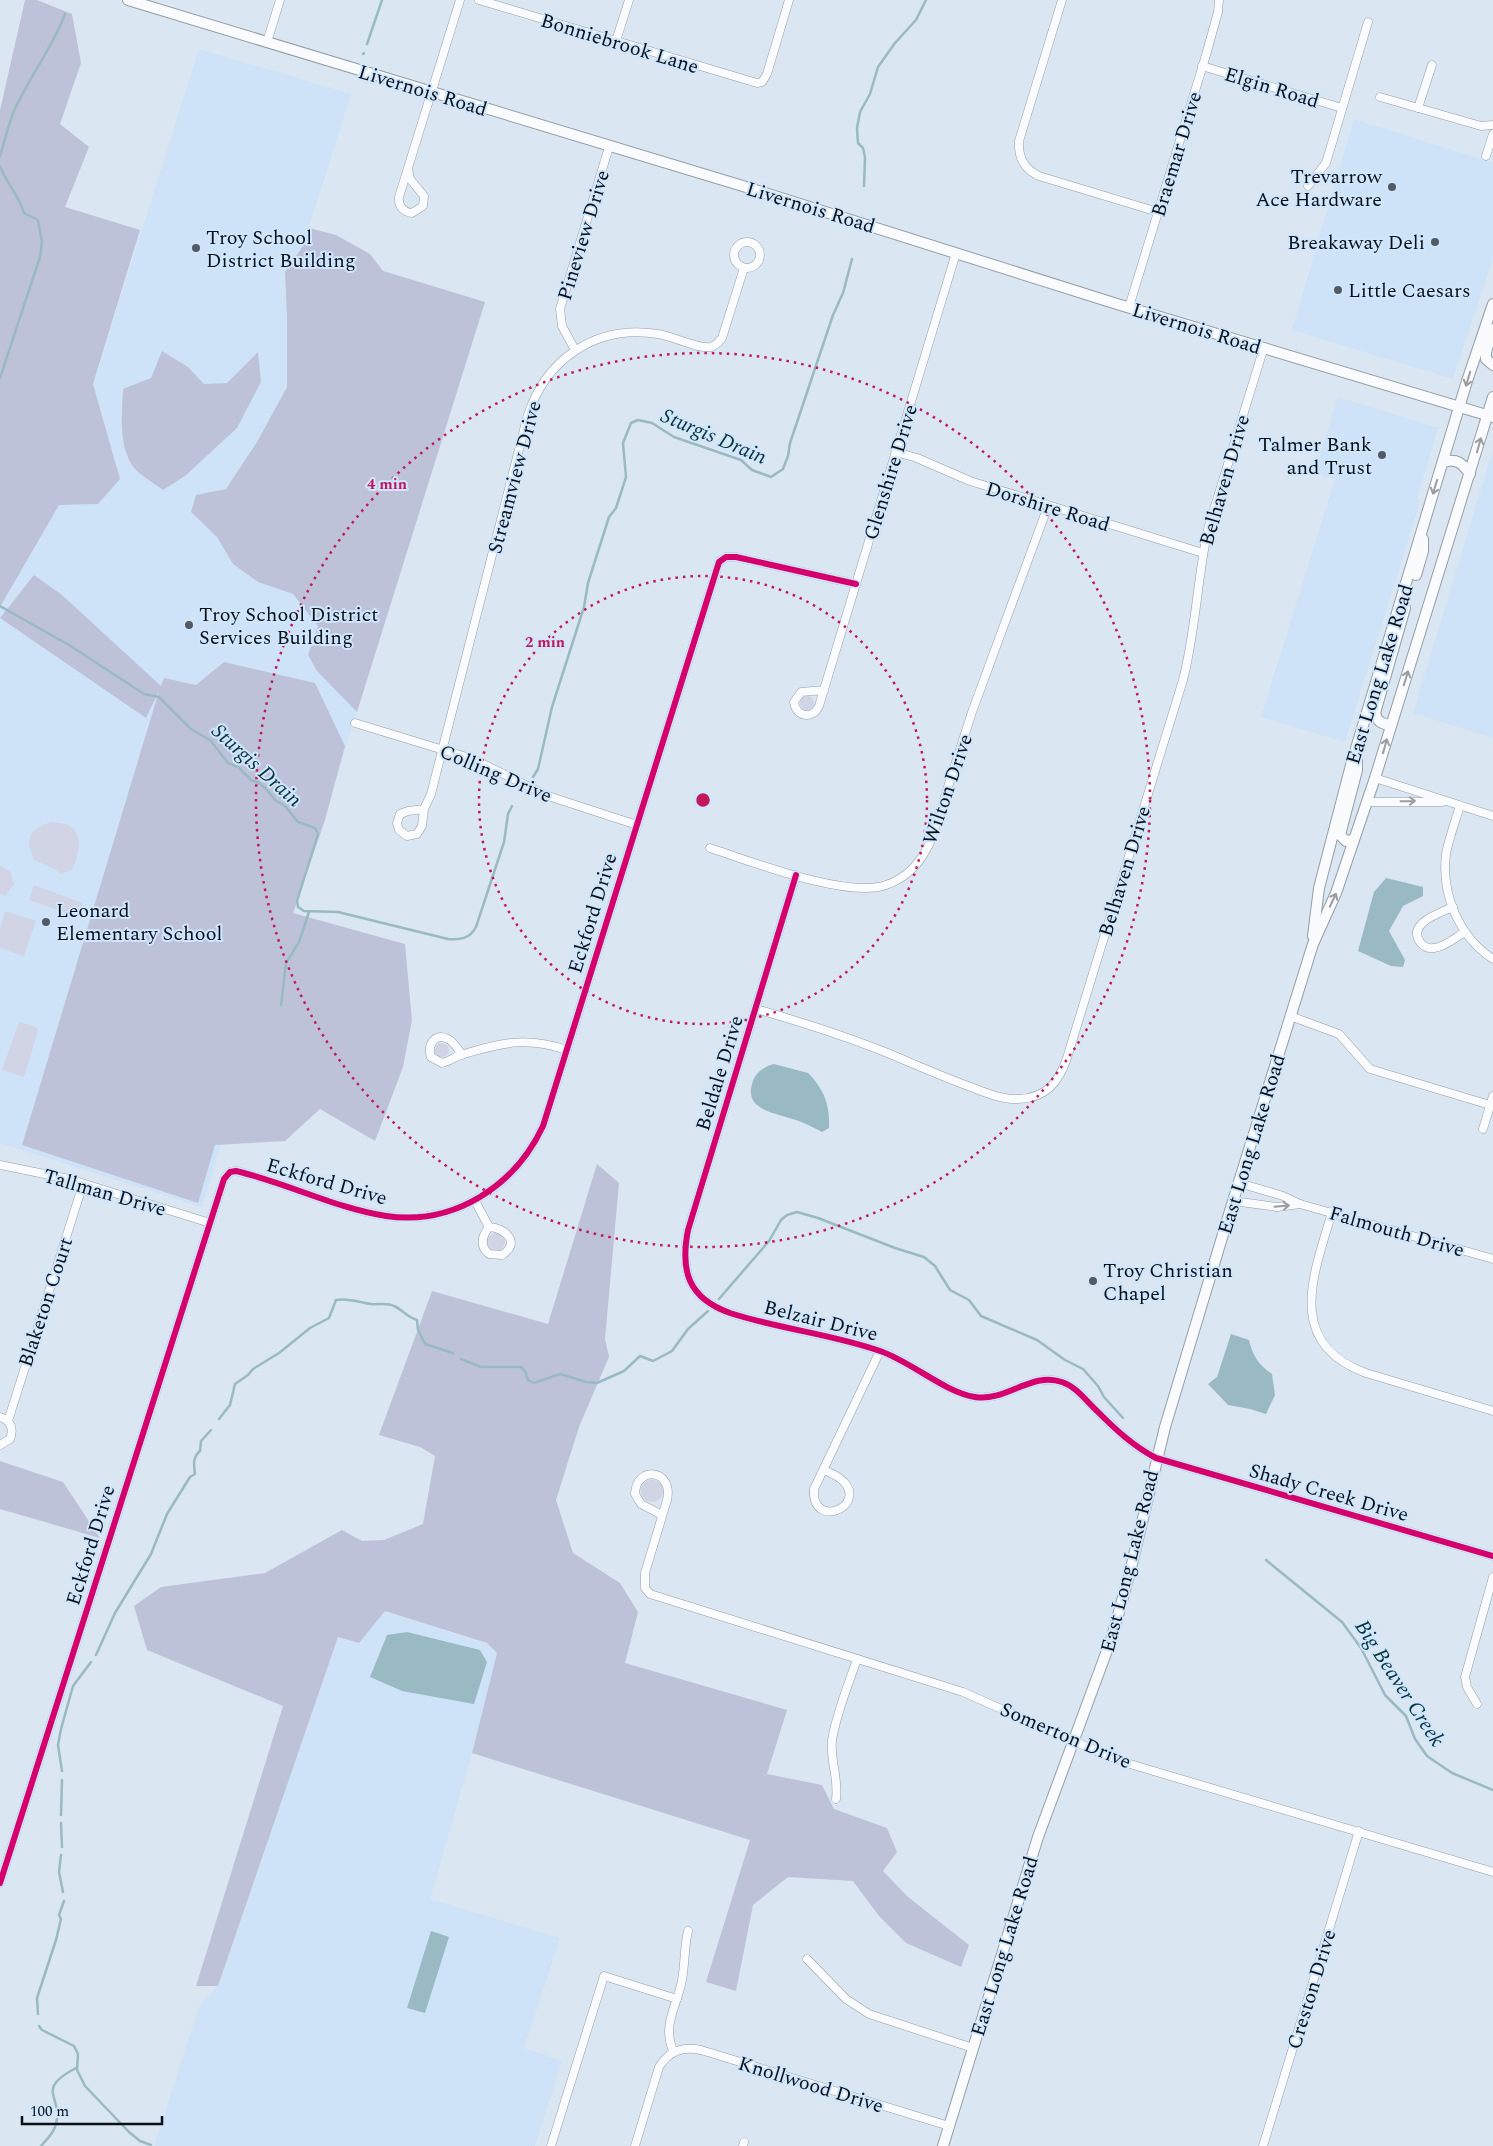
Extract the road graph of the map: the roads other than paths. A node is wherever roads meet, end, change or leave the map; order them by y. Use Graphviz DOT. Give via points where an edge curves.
graph roads {
  1 [pos="128,0"];
  2 [pos="280,0"];
  3 [pos="460,0"];
  4 [pos="479,0"];
  5 [pos="629,0"];
  6 [pos="789,0"];
  7 [pos="1062,0"];
  8 [pos="1219,0"];
  9 [pos="1368,22"];
  10 [pos="267,42"];
  11 [pos="616,42"];
  12 [pos="1432,65"];
  13 [pos="1202,66"];
  14 [pos="431,92"];
  15 [pos="1380,97"];
  16 [pos="1342,108"];
  17 [pos="1418,108"];
  18 [pos="1493,125"];
  19 [pos="1493,134"];
  20 [pos="609,147"];
  21 [pos="1486,156"];
  22 [pos="408,169"];
  23 [pos="1308,186"];
  24 [pos="1158,212"];
  25 [pos="956,253"];
  26 [pos="744,268"];
  27 [pos="1493,304"];
  28 [pos="1129,307"];
  29 [pos="1493,329"];
  30 [pos="1264,347"];
  31 [pos="575,350"];
  32 [pos="1493,365"];
  33 [pos="1493,398"];
  34 [pos="1459,407"];
  35 [pos="1490,417"];
  36 [pos="896,452"];
  37 [pos="1443,462"];
  38 [pos="1470,474"];
  39 [pos="1048,506"];
  40 [pos="1423,528"];
  41 [pos="1203,553"];
  42 [pos="856,584"];
  43 [pos="824,690"];
  44 [pos="355,722"];
  45 [pos="1391,725"];
  46 [pos="444,750"];
  47 [pos="1353,757"];
  48 [pos="1375,778"];
  49 [pos="1367,802"];
  50 [pos="1449,802"];
  51 [pos="1460,806"];
  52 [pos="424,809"];
  53 [pos="1493,816"];
  54 [pos="637,824"];
  55 [pos="1354,840"];
  56 [pos="710,848"];
  57 [pos="796,875"];
  58 [pos="1453,907"];
  59 [pos="1465,932"];
  60 [pos="1312,944"];
  61 [pos="1493,959"];
  62 [pos="756,1009"];
  63 [pos="1290,1016"];
  64 [pos="567,1050"];
  65 [pos="462,1054"];
  66 [pos="1493,1096"];
  67 [pos="1490,1105"];
  68 [pos="1483,1129"];
  69 [pos="0,1165"];
  70 [pos="1239,1183"];
  71 [pos="83,1184"];
  72 [pos="475,1201"];
  73 [pos="1233,1201"];
  74 [pos="1300,1204"];
  75 [pos="1332,1212"];
  76 [pos="210,1223"];
  77 [pos="488,1227"];
  78 [pos="1493,1259"];
  79 [pos="690,1282"];
  80 [pos="880,1350"];
  81 [pos="1493,1410"];
  82 [pos="4,1419"];
  83 [pos="0,1445"];
  84 [pos="1156,1458"];
  85 [pos="824,1470"];
  86 [pos="662,1515"];
  87 [pos="1493,1556"];
  88 [pos="1493,1576"];
  89 [pos="857,1659"];
  90 [pos="1477,1704"];
  91 [pos="1073,1740"];
  92 [pos="836,1799"];
  93 [pos="1359,1831"];
  94 [pos="1493,1872"];
  95 [pos="0,1883"];
  96 [pos="688,1931"];
  97 [pos="807,1959"];
  98 [pos="676,1999"];
  99 [pos="973,2048"];
  100 [pos="673,2052"];
  101 [pos="949,2126"];
  102 [pos="551,2146"];
  103 [pos="635,2146"];
  104 [pos="943,2146"];
  105 [pos="1263,2146"];
  1 -- 10 [label="main road, Livernois Road"];
  2 -- 10 [label="street"];
  3 -- 14 [label="street"];
  4 -- 11 [label="street, Bonniebrook Lane"];
  5 -- 11 [label="street"];
  6 -- 11 [label="street, Bonniebrook Lane" via="762,82 753,83"];
  7 -- 24 [label="street" via="1019,142 1022,160 1039,176"];
  8 -- 13 [label="street, Braemar Drive"];
  9 -- 16 [label="street"];
  10 -- 14 [label="main road, Livernois Road"];
  12 -- 17 [label="street"];
  13 -- 16 [label="street, Elgin Road"];
  13 -- 24 [label="street, Braemar Drive"];
  14 -- 20 [label="main road, Livernois Road"];
  14 -- 22 [label="street"];
  15 -- 17 [label="street"];
  16 -- 23 [label="street" via="1326,163"];
  17 -- 18 [label="street" via="1481,126"];
  19 -- 21 [label="street"];
  20 -- 25 [label="main road, Livernois Road"];
  20 -- 31 [label="street, Pineview Drive" via="560,309 562,326"];
  22 -- 22 [label="street" via="399,201 403,210 412,213 423,206 424,196 410,179"];
  24 -- 28 [label="street, Braemar Drive"];
  25 -- 28 [label="main road, Livernois Road"];
  25 -- 36 [label="street, Glenshire Drive"];
  26 -- 31 [label="street, Streamview Drive" via="722,338 715,345 704,347 660,334 633,332 599,338"];
  27 -- 34 [label="main road, East Long Lake Road, one-way"];
  28 -- 30 [label="main road, Livernois Road"];
  29 -- 32 [label="main road" via="1486,352 1486,359"];
  30 -- 34 [label="main road, Livernois Road"];
  30 -- 41 [label="street, Belhaven Drive" via="1217,496"];
  31 -- 46 [label="street, Streamview Drive" via="547,376 530,407"];
  33 -- 35 [label="main road, East Long Lake Road"];
  34 -- 35 [label="main road, Livernois Road"];
  34 -- 37 [label="main road, East Long Lake Road"];
  38 -- 35 [label="main road, East Long Lake Road, one-way"];
  36 -- 39 [label="street, Dorshire Road" via="918,458 958,477"];
  36 -- 42 [label="street, Glenshire Drive"];
  37 -- 38 [label="main road" via="1453,459 1460,462"];
  37 -- 40 [label="main road, East Long Lake Road, one-way"];
  45 -- 38 [label="main road, East Long Lake Road, one-way"];
  39 -- 41 [label="street, Dorshire Road"];
  39 -- 57 [label="street, Wilton Drive" via="972,712 925,852 909,872 876,888 849,888"];
  40 -- 45 [label="main road" via="1423,551 1375,713 1379,722"];
  40 -- 47 [label="main road, East Long Lake Road"];
  41 -- 62 [label="street, Belhaven Drive" via="1183,680 1067,1058 1052,1087 1034,1097 1005,1098 849,1038"];
  42 -- 43 [label="street, Glenshire Drive"];
  42 -- 54 [label="street, Eckford Drive" via="736,557 726,557 719,562"];
  44 -- 46 [label="street, Colling Drive"];
  48 -- 45 [label="main road, East Long Lake Road, one-way"];
  46 -- 52 [label="street, Streamview Drive"];
  46 -- 54 [label="street, Colling Drive" via="488,765 548,796"];
  47 -- 55 [label="main road" via="1357,761 1357,770 1340,835 1346,842"];
  47 -- 60 [label="main road, East Long Lake Road" via="1319,888"];
  48 -- 49 [label="main road, East Long Lake Road"];
  48 -- 50 [label="street"];
  49 -- 50 [label="street, one-way"];
  49 -- 55 [label="main road, East Long Lake Road"];
  50 -- 51 [label="street"];
  51 -- 53 [label="street"];
  51 -- 58 [label="street" via="1449,840 1446,865"];
  54 -- 64 [label="street, Eckford Drive"];
  60 -- 55 [label="main road, East Long Lake Road, one-way" via="1336,893"];
  56 -- 57 [label="street, Wilton Drive"];
  57 -- 62 [label="street, Beldale Drive"];
  58 -- 59 [label="street"];
  58 -- 59 [label="street" via="1422,922 1418,932 1420,942 1426,948 1436,948"];
  59 -- 61 [label="street"];
  60 -- 63 [label="main road, East Long Lake Road"];
  62 -- 79 [label="street, Beldale Drive" via="688,1230 684,1254"];
  63 -- 67 [label="street" via="1339,1034 1370,1069"];
  63 -- 70 [label="main road, East Long Lake Road"];
  64 -- 65 [label="street" via="525,1041 500,1043"];
  64 -- 72 [label="street, Eckford Drive" via="543,1126 530,1151 506,1180"];
  66 -- 67 [label="street"];
  67 -- 68 [label="street"];
  69 -- 71 [label="street, Tallman Drive"];
  70 -- 73 [label="main road, East Long Lake Road"];
  70 -- 74 [label="street, Falmouth Drive"];
  71 -- 76 [label="street, Tallman Drive"];
  71 -- 82 [label="street, Blaketon Court"];
  72 -- 76 [label="street, Eckford Drive" via="429,1216 387,1216 236,1171 224,1179"];
  72 -- 77 [label="street"];
  73 -- 74 [label="street, Falmouth Drive, one-way" via="1277,1207"];
  73 -- 84 [label="main road, East Long Lake Road"];
  74 -- 75 [label="street, Falmouth Drive"];
  75 -- 78 [label="street, Falmouth Drive"];
  75 -- 81 [label="street" via="1310,1304 1314,1323 1330,1352 1366,1373"];
  76 -- 95 [label="street, Eckford Drive"];
  79 -- 80 [label="street, Belzair Drive" via="701,1296 724,1311"];
  80 -- 84 [label="street, Belzair Drive" via="973,1397 996,1396 1039,1381 1065,1383 1082,1395 1121,1434"];
  80 -- 85 [label="street"];
  82 -- 83 [label="street, Blaketon Court" via="12,1434 7,1443"];
  84 -- 87 [label="street, Shady Creek Drive"];
  84 -- 91 [label="main road, East Long Lake Road" via="1114,1629"];
  85 -- 85 [label="street" via="814,1489 815,1502 823,1510 835,1512 848,1501 849,1490 843,1480"];
  86 -- 86 [label="street" via="669,1492 666,1481 648,1474 635,1488 638,1500 646,1508"];
  86 -- 89 [label="street, Somerton Drive" via="644,1573 644,1588 650,1594"];
  88 -- 90 [label="street" via="1465,1677"];
  89 -- 91 [label="street, Somerton Drive" via="974,1696"];
  89 -- 92 [label="street" via="832,1743"];
  91 -- 93 [label="street, Somerton Drive" via="1130,1764"];
  91 -- 99 [label="main road, East Long Lake Road" via="1038,1837"];
  93 -- 94 [label="street, Somerton Drive"];
  93 -- 105 [label="street, Creston Drive"];
  96 -- 98 [label="street"];
  97 -- 99 [label="street" via="846,1999 869,2014"];
  98 -- 100 [label="street" via="668,2034"];
  98 -- 102 [label="street" via="604,1976"];
  99 -- 101 [label="main road, East Long Lake Road"];
  100 -- 101 [label="street, Knollwood Drive" via="683,2048 701,2050"];
  100 -- 103 [label="street" via="659,2067"];
  101 -- 104 [label="main road, East Long Lake Road"];
}
